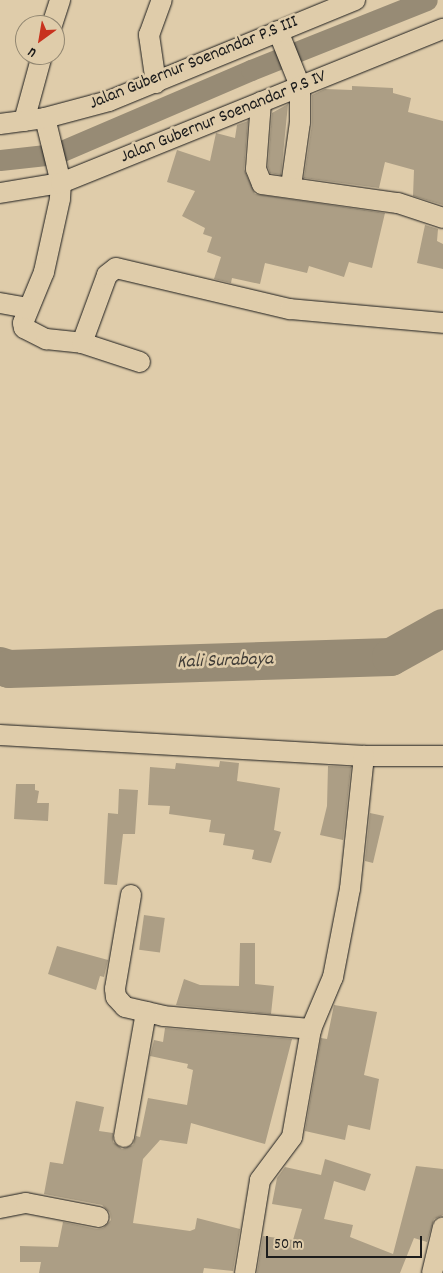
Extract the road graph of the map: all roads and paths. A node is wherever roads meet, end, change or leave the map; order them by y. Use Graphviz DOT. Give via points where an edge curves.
graph roads {
  1 [pos="60,0"];
  2 [pos="162,0"];
  3 [pos="355,0"];
  4 [pos="55,15"];
  5 [pos="443,29"];
  6 [pos="280,36"];
  7 [pos="39,65"];
  8 [pos="298,82"];
  9 [pos="156,83"];
  10 [pos="261,102"];
  11 [pos="45,118"];
  12 [pos="24,121"];
  13 [pos="0,124"];
  14 [pos="60,178"];
  15 [pos="290,186"];
  16 [pos="0,193"];
  17 [pos="443,218"];
  18 [pos="0,303"];
  19 [pos="29,308"];
  20 [pos="443,323"];
  21 [pos="82,344"];
  22 [pos="140,362"];
  23 [pos="0,735"];
  24 [pos="364,756"];
  25 [pos="443,756"];
  26 [pos="130,895"];
  27 [pos="146,1012"];
  28 [pos="311,1029"];
  29 [pos="124,1137"];
  30 [pos="0,1208"];
  31 [pos="99,1217"];
  32 [pos="443,1227"];
  33 [pos="245,1273"];
  34 [pos="432,1273"];
  1 -- 4 [label="street"];
  2 -- 9 [label="street" via="149,35"];
  3 -- 6 [label="street, Jalan Gubernur Soenandar P.S III"];
  5 -- 8 [label="street, Jalan Gubernur Soenandar P.S IV"];
  6 -- 8 [label="street"];
  6 -- 9 [label="street, Jalan Gubernur Soenandar P.S III"];
  7 -- 12 [label="street"];
  8 -- 10 [label="street, Jalan Gubernur Soenandar P.S IV"];
  8 -- 15 [label="street" via="300,122"];
  9 -- 11 [label="street, Jalan Gubernur Soenandar P.S III" via="109,101"];
  10 -- 14 [label="street, Jalan Gubernur Soenandar P.S IV"];
  10 -- 15 [label="street" via="258,181 267,186"];
  11 -- 12 [label="street, Jalan Gubernur Soenandar P.S III"];
  11 -- 14 [label="street"];
  12 -- 13 [label="street, Jalan Gubernur Soenandar P.S III"];
  14 -- 16 [label="street, Jalan Gubernur Soenandar P.S IV"];
  14 -- 19 [label="street" via="44,272"];
  15 -- 17 [label="street" via="398,203"];
  18 -- 19 [label="street"];
  19 -- 21 [label="street" via="23,323 28,333"];
  20 -- 21 [label="street" via="290,309 116,268 106,274"];
  21 -- 22 [label="street"];
  23 -- 24 [label="street"];
  24 -- 25 [label="street"];
  24 -- 28 [label="street" via="350,890 333,977"];
  26 -- 27 [label="street" via="115,989 116,996 126,1007"];
  27 -- 28 [label="street"];
  27 -- 29 [label="street"];
  28 -- 33 [label="street" via="292,1137 260,1180"];
  30 -- 31 [label="street" via="26,1203"];
  32 -- 34 [label="street"];
}
